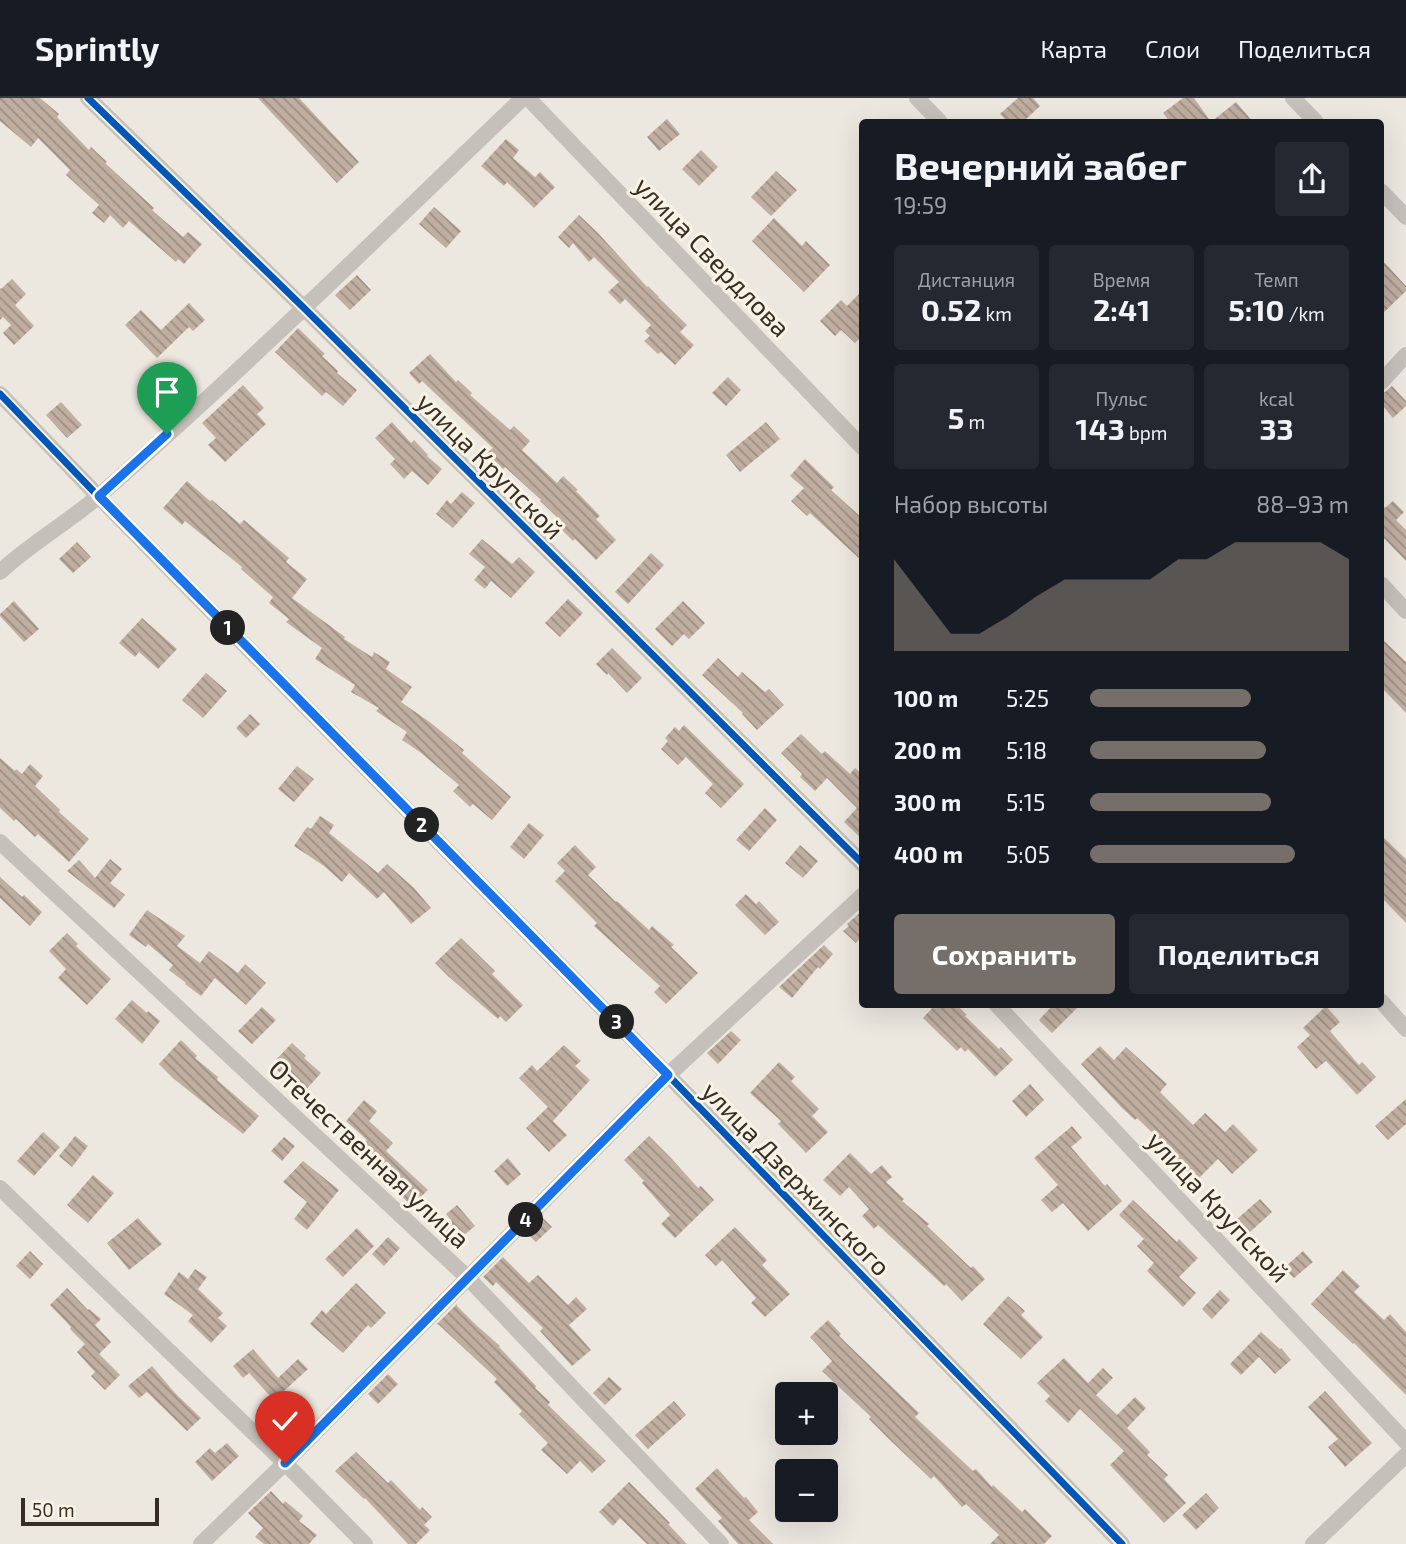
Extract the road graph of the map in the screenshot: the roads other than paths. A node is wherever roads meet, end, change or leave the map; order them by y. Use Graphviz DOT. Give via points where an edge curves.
graph roads {
  1 [pos="88,98"];
  2 [pos="525,98"];
  3 [pos="917,98"];
  4 [pos="1293,98"];
  5 [pos="937,119"];
  6 [pos="1313,119"];
  7 [pos="1384,194"];
  8 [pos="1406,217"];
  9 [pos="304,308"];
  10 [pos="1406,355"];
  11 [pos="1384,379"];
  12 [pos="0,394"];
  13 [pos="859,445"];
  14 [pos="99,496"];
  15 [pos="0,572"];
  16 [pos="1384,587"];
  17 [pos="1406,611"];
  18 [pos="0,842"];
  19 [pos="859,860"];
  20 [pos="859,899"];
  21 [pos="1384,1004"];
  22 [pos="1000,1008"];
  23 [pos="1406,1029"];
  24 [pos="668,1075"];
  25 [pos="0,1188"];
  26 [pos="468,1278"];
  27 [pos="1406,1441"];
  28 [pos="1406,1455"];
  29 [pos="285,1463"];
  30 [pos="201,1544"];
  31 [pos="365,1544"];
  32 [pos="722,1544"];
  33 [pos="1122,1544"];
  34 [pos="1313,1544"];
  1 -- 9 [label="street, улица Крупской"];
  2 -- 9 [label="street"];
  2 -- 13 [label="street, улица Свердлова"];
  3 -- 5 [label="street"];
  4 -- 6 [label="street"];
  7 -- 8 [label="street"];
  9 -- 14 [label="street"];
  9 -- 19 [label="street, улица Крупской"];
  10 -- 11 [label="street"];
  12 -- 14 [label="street, улица Дзержинского"];
  14 -- 15 [label="street"];
  14 -- 24 [label="street, улица Дзержинского"];
  16 -- 17 [label="street"];
  18 -- 26 [label="street, Отечественная улица"];
  20 -- 24 [label="street"];
  21 -- 23 [label="street"];
  22 -- 27 [label="street, улица Крупской"];
  24 -- 26 [label="street"];
  24 -- 33 [label="street, улица Дзержинского"];
  25 -- 29 [label="street"];
  26 -- 29 [label="street"];
  26 -- 32 [label="street, Отечественная улица"];
  28 -- 34 [label="street"];
  29 -- 30 [label="street"];
  29 -- 31 [label="street"];
}
